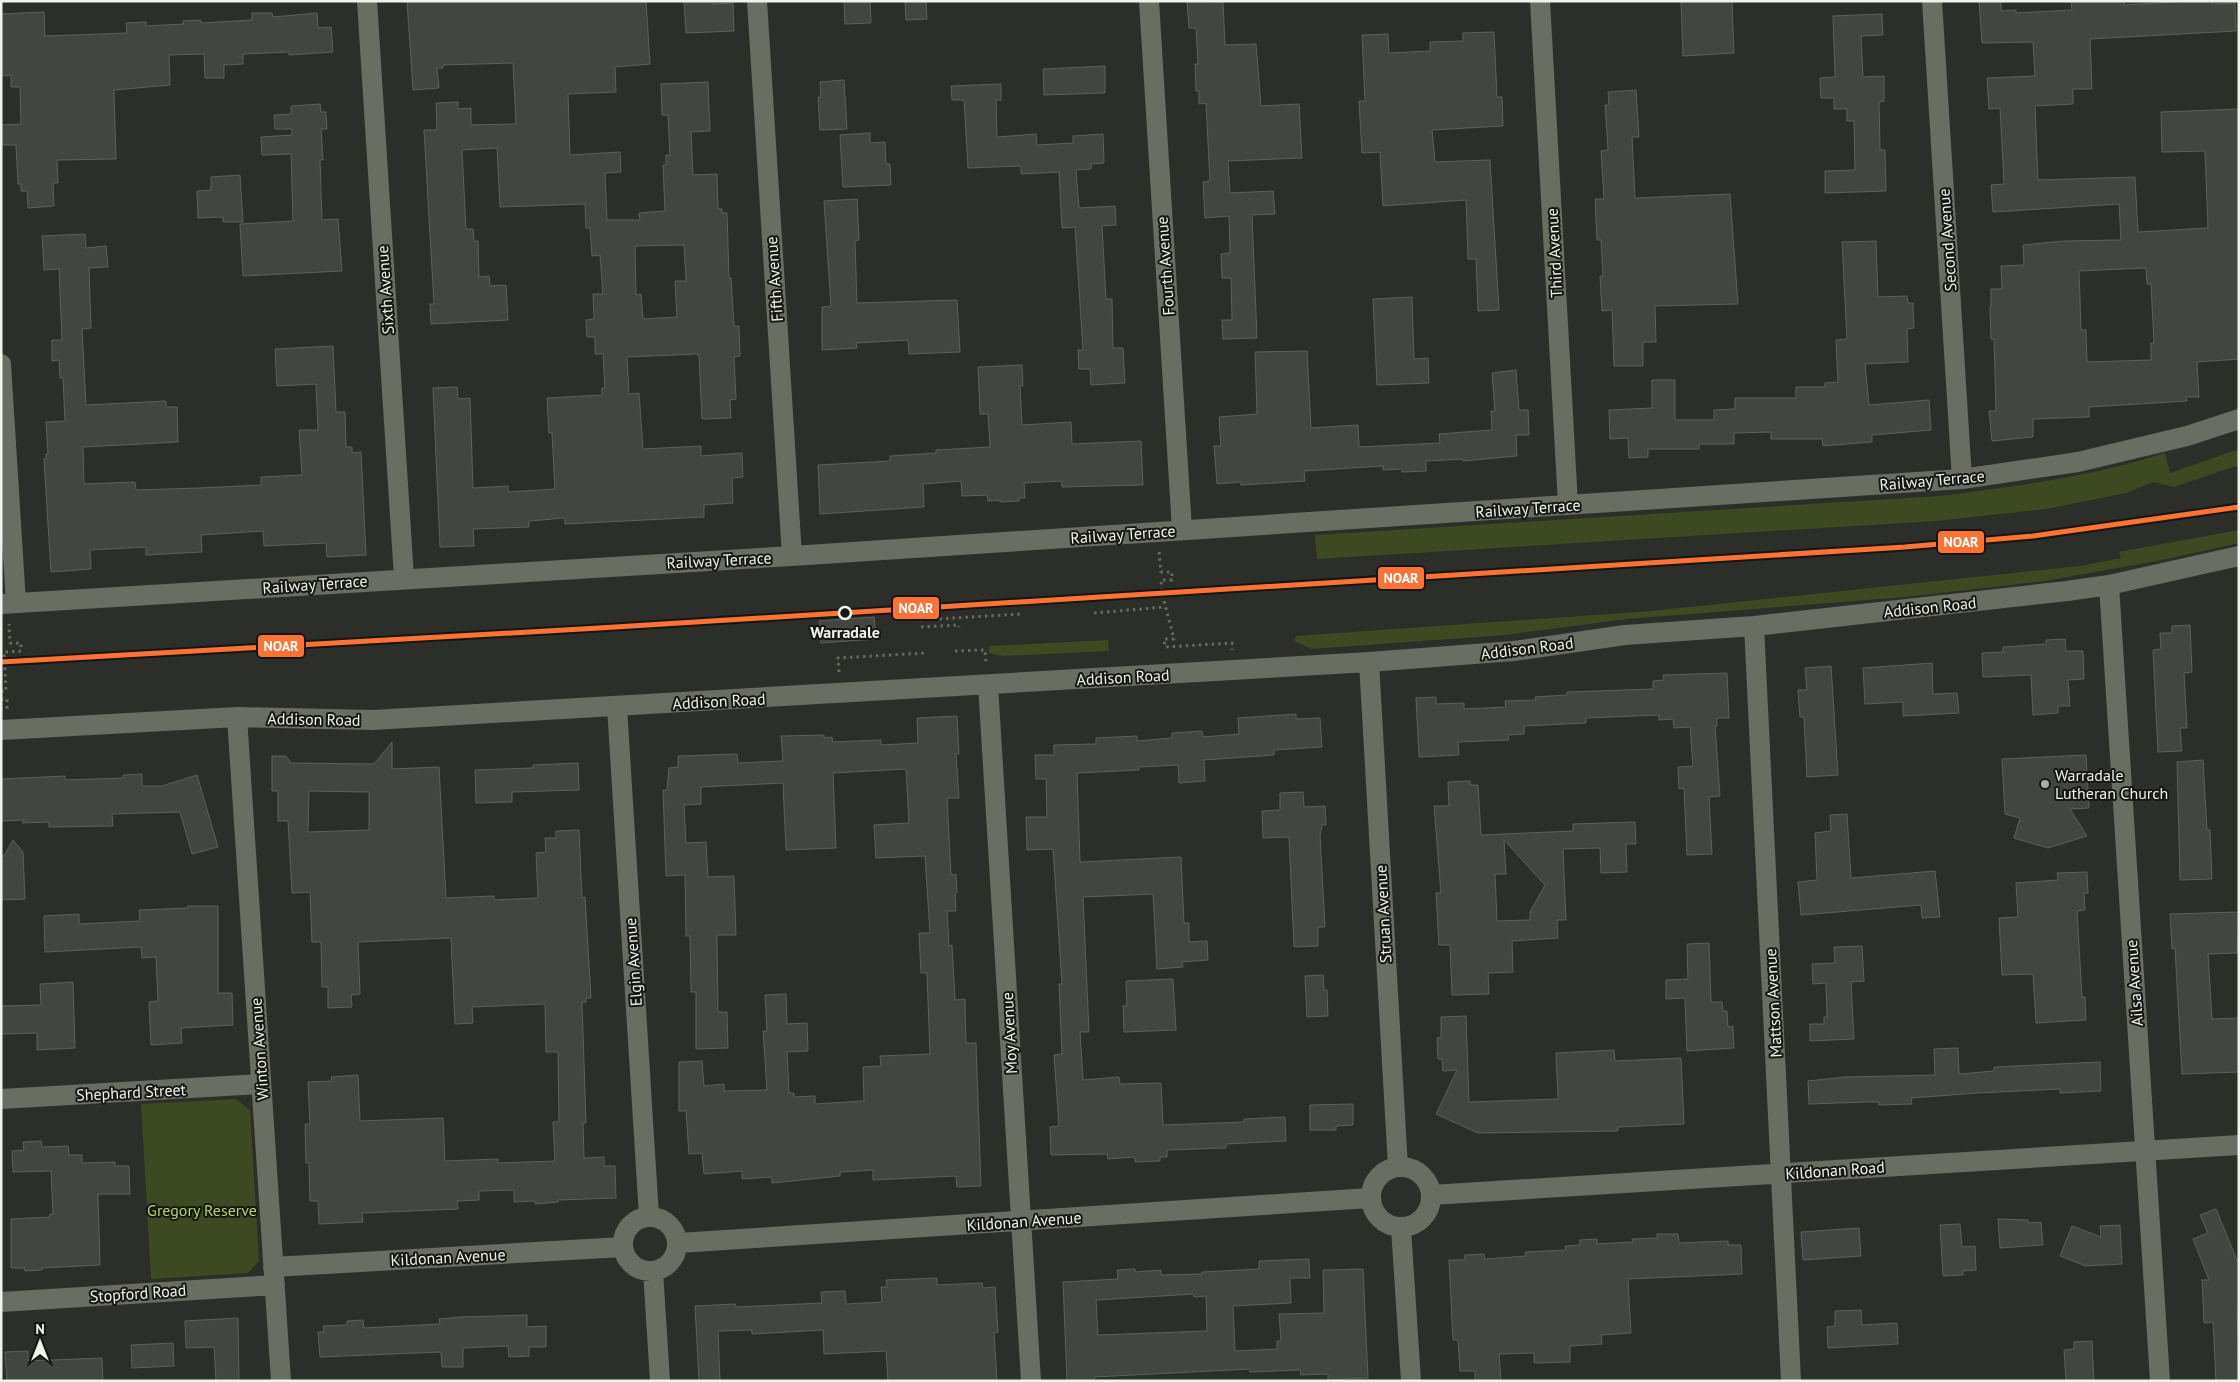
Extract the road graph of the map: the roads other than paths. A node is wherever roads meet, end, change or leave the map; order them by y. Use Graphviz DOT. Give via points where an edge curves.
graph roads {
  1 [pos="367,1"];
  2 [pos="757,1"];
  3 [pos="1149,1"];
  4 [pos="1540,1"];
  5 [pos="1932,1"];
  6 [pos="1,364"];
  7 [pos="2239,419"];
  8 [pos="1962,479"];
  9 [pos="1568,505"];
  10 [pos="1182,530"];
  11 [pos="792,556"];
  12 [pos="2239,556"];
  13 [pos="404,578"];
  14 [pos="2109,584"];
  15 [pos="6,604"];
  16 [pos="1754,626"];
  17 [pos="1368,662"];
  18 [pos="988,685"];
  19 [pos="617,707"];
  20 [pos="238,717"];
  21 [pos="1,730"];
  22 [pos="261,1084"];
  23 [pos="1,1099"];
  24 [pos="2239,1145"];
  25 [pos="2145,1151"];
  26 [pos="1398,1167"];
  27 [pos="1781,1174"];
  28 [pos="1431,1196"];
  29 [pos="1370,1198"];
  30 [pos="649,1216"];
  31 [pos="1021,1221"];
  32 [pos="1401,1228"];
  33 [pos="678,1243"];
  34 [pos="623,1247"];
  35 [pos="653,1271"];
  36 [pos="274,1276"];
  37 [pos="1,1302"];
  38 [pos="281,1381"];
  39 [pos="660,1381"];
  40 [pos="1031,1381"];
  41 [pos="1411,1381"];
  42 [pos="1791,1381"];
  43 [pos="2160,1381"];
  1 -- 13 [label="street, Sixth Avenue"];
  2 -- 11 [label="street, Fifth Avenue"];
  3 -- 10 [label="street, Fourth Avenue"];
  4 -- 9 [label="street, Third Avenue"];
  5 -- 8 [label="street, Second Avenue"];
  6 -- 15 [label="street"];
  7 -- 8 [label="street, Railway Terrace" via="2187,436 2078,462"];
  8 -- 9 [label="street, Railway Terrace"];
  9 -- 10 [label="street, Railway Terrace"];
  10 -- 11 [label="street, Railway Terrace"];
  11 -- 13 [label="street, Railway Terrace"];
  12 -- 14 [label="street, Addison Road"];
  13 -- 15 [label="street, Railway Terrace"];
  14 -- 16 [label="street, Addison Road"];
  14 -- 25 [label="street, Ailsa Avenue"];
  16 -- 17 [label="street, Addison Road" via="1625,635 1514,651"];
  16 -- 27 [label="street, Mattson Avenue"];
  17 -- 18 [label="street, Addison Road"];
  17 -- 26 [label="street, Struan Avenue"];
  18 -- 19 [label="street, Addison Road"];
  18 -- 31 [label="street, Moy Avenue"];
  19 -- 20 [label="street, Addison Road" via="373,720"];
  19 -- 30 [label="street, Elgin Avenue"];
  20 -- 21 [label="street, Addison Road"];
  20 -- 22 [label="street, Winton Avenue"];
  22 -- 23 [label="street, Shephard Street"];
  22 -- 36 [label="street, Winton Avenue"];
  24 -- 25 [label="street, Kildonan Road"];
  25 -- 27 [label="street, Kildonan Road"];
  25 -- 43 [label="street, Ailsa Avenue"];
  26 -- 28 [label="street" via="1416,1171 1428,1184"];
  26 -- 29 [label="street" via="1386,1170 1374,1182"];
  27 -- 28 [label="street, Kildonan Road"];
  27 -- 42 [label="street, Mattson Avenue"];
  28 -- 32 [label="street" via="1429,1210 1418,1222"];
  29 -- 31 [label="street, Kildonan Avenue"];
  29 -- 32 [label="street" via="1374,1213 1385,1224"];
  30 -- 33 [label="street" via="672,1227"];
  30 -- 34 [label="street" via="632,1223 626,1230"];
  31 -- 33 [label="street, Kildonan Avenue"];
  31 -- 40 [label="street, Moy Avenue"];
  32 -- 41 [label="street"];
  33 -- 35 [label="street" via="668,1265"];
  34 -- 35 [label="street" via="637,1268"];
  34 -- 36 [label="street, Kildonan Avenue"];
  35 -- 39 [label="street"];
  36 -- 37 [label="street, Stopford Road"];
  36 -- 38 [label="street, Winton Avenue"];
}
